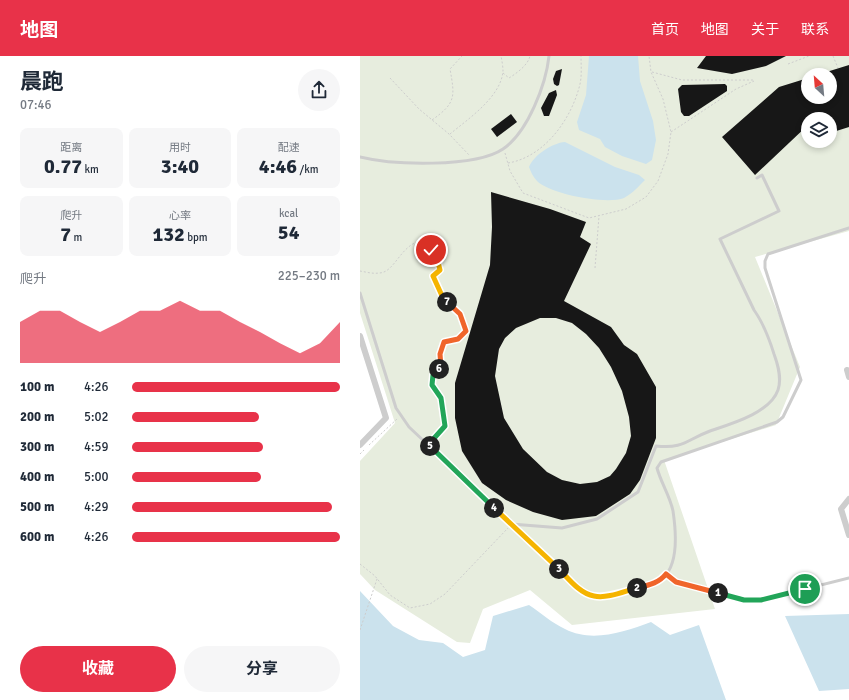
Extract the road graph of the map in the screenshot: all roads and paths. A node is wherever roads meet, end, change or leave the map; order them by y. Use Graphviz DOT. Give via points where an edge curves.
graph roads {
  1 [pos="462,56"];
  2 [pos="501,56"];
  3 [pos="530,56"];
  4 [pos="549,56"];
  5 [pos="581,56"];
  6 [pos="649,56"];
  7 [pos="809,56"];
  8 [pos="833,56"];
  9 [pos="788,64"];
  10 [pos="838,68"];
  11 [pos="503,72"];
  12 [pos="651,72"];
  13 [pos="390,78"];
  14 [pos="432,120"];
  15 [pos="671,132"];
  16 [pos="449,134"];
  17 [pos="504,149"];
  18 [pos="360,157"];
  19 [pos="473,159"];
  20 [pos="508,163"];
  21 [pos="757,178"];
  22 [pos="599,216"];
  23 [pos="849,228"];
  24 [pos="595,268"];
  25 [pos="360,271"];
  26 [pos="360,293"];
  27 [pos="360,336"];
  28 [pos="847,370"];
  29 [pos="849,377"];
  30 [pos="400,415"];
  31 [pos="360,445"];
  32 [pos="428,445"];
  33 [pos="360,454"];
  34 [pos="849,499"];
  35 [pos="511,524"];
  36 [pos="849,536"];
  37 [pos="360,564"];
  38 [pos="666,574"];
  39 [pos="849,578"];
  40 [pos="377,579"];
  41 [pos="360,630"];
  1 -- 14 [label="path" via="450,69 453,99 447,109"];
  2 -- 11 [label="path"];
  3 -- 11 [label="path" via="529,60 509,78"];
  4 -- 17 [label="lane" via="544,84 521,130"];
  5 -- 20 [label="path" via="581,82 575,104 562,127 539,150 518,161"];
  6 -- 12 [label="path"];
  7 -- 9 [label="path"];
  8 -- 10 [label="path"];
  11 -- 16 [label="path" via="497,88 484,105"];
  12 -- 15 [label="path" via="663,99"];
  12 -- 15 [label="path" via="682,80 754,80"];
  13 -- 14 [label="path"];
  14 -- 16 [label="path"];
  15 -- 22 [label="path" via="668,154 658,181 646,197 626,209"];
  16 -- 19 [label="path"];
  17 -- 19 [label="lane" via="486,157"];
  17 -- 20 [label="path"];
  18 -- 19 [label="lane" via="378,161 434,163"];
  20 -- 22 [label="path" via="523,193 589,218"];
  21 -- 35 [label="lane" via="762,175 779,211 720,239 767,332 780,376 778,390 759,412 682,445 656,446 638,492 597,519 562,528"];
  22 -- 24 [label="path"];
  23 -- 38 [label="lane" via="768,254 765,268 801,380 777,422 661,462 657,468 672,511 674,529 674,552 670,569"];
  25 -- 32 [label="path" via="379,274 389,270 400,254 418,240 427,240 440,270 433,276 443,298 460,314 466,331 458,339 444,342 440,354 441,367 433,375 432,385 441,398 445,426"];
  26 -- 30 [label="lane"];
  27 -- 31 [label="street" via="386,418"];
  28 -- 29 [label="street"];
  30 -- 32 [label="lane"];
  30 -- 33 [label="path"];
  32 -- 35 [label="lane"];
  34 -- 36 [label="street" via="841,509"];
  35 -- 38 [label="lane" via="582,590 594,596 604,596 652,584"];
  35 -- 40 [label="path" via="445,594 430,604 410,608 390,595"];
  37 -- 40 [label="path"];
  38 -- 39 [label="lane" via="676,582 744,600 761,600"];
  40 -- 41 [label="path"];
}
